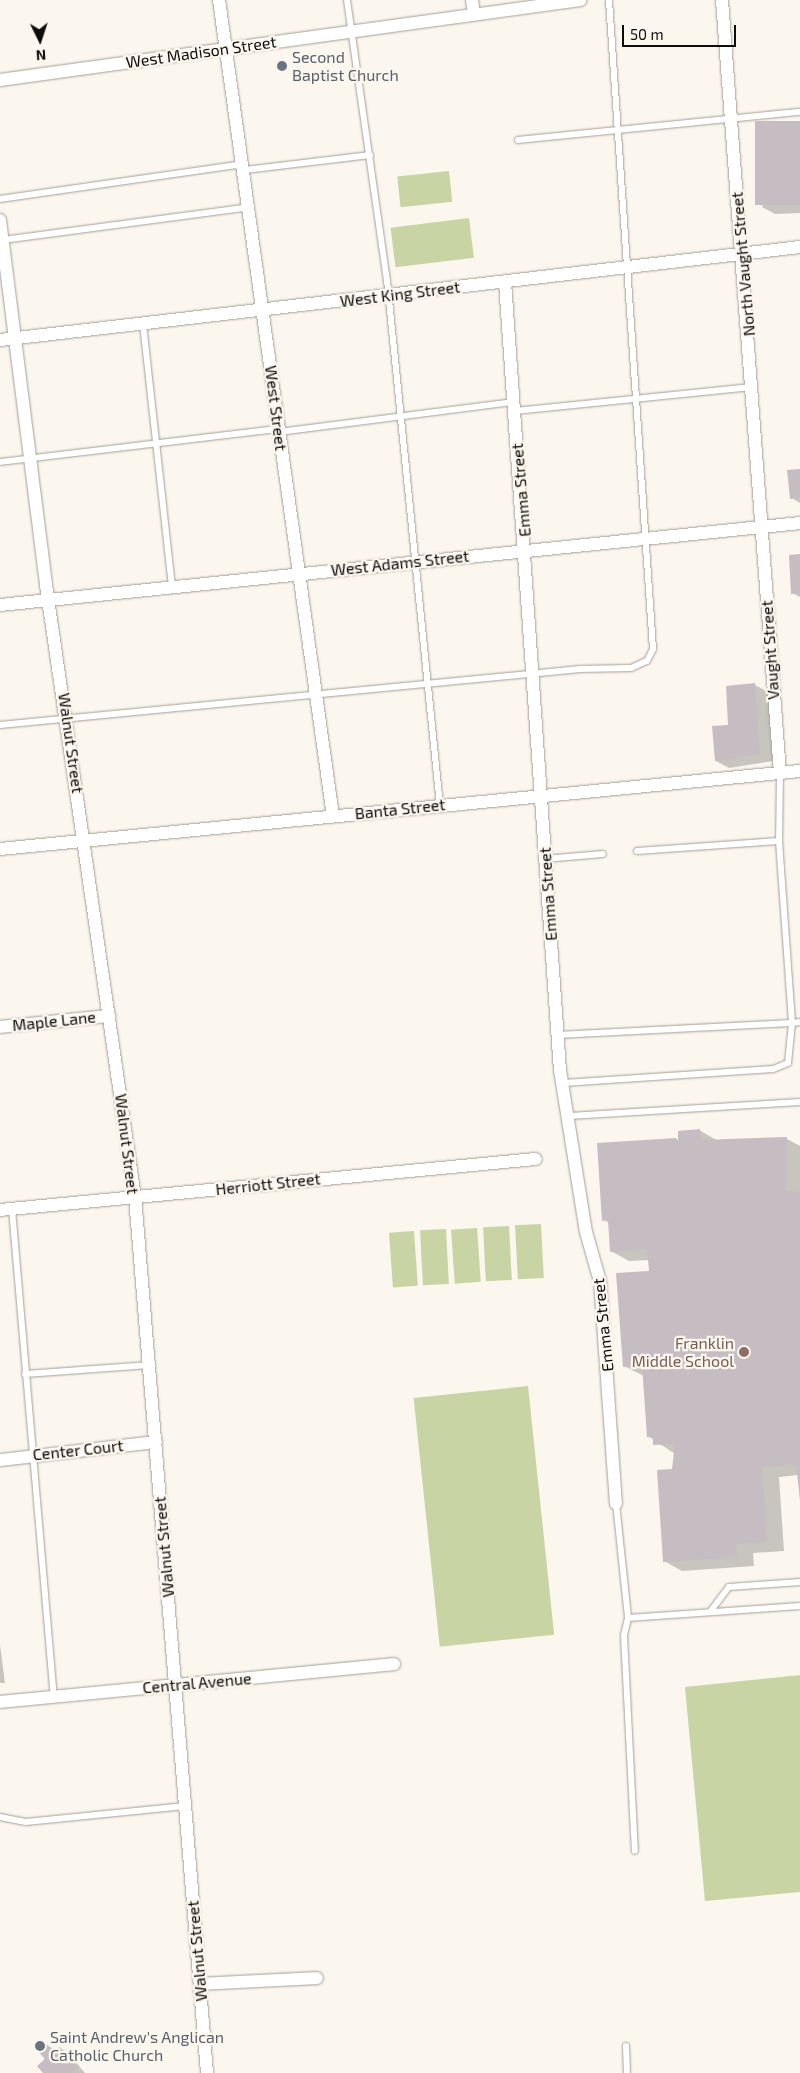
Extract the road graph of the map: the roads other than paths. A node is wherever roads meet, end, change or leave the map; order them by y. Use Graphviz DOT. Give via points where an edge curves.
graph roads {
  1 [pos="219,0"];
  2 [pos="347,0"];
  3 [pos="472,0"];
  4 [pos="581,0"];
  5 [pos="609,0"];
  6 [pos="722,0"];
  7 [pos="474,14"];
  8 [pos="352,31"];
  9 [pos="226,49"];
  10 [pos="0,80"];
  11 [pos="800,112"];
  12 [pos="731,117"];
  13 [pos="617,131"];
  14 [pos="518,140"];
  15 [pos="370,156"];
  16 [pos="244,167"];
  17 [pos="0,199"];
  18 [pos="250,207"];
  19 [pos="0,220"];
  20 [pos="3,240"];
  21 [pos="800,247"];
  22 [pos="743,254"];
  23 [pos="627,268"];
  24 [pos="505,282"];
  25 [pos="387,294"];
  26 [pos="265,310"];
  27 [pos="143,324"];
  28 [pos="18,337"];
  29 [pos="0,340"];
  30 [pos="753,387"];
  31 [pos="635,400"];
  32 [pos="514,406"];
  33 [pos="399,416"];
  34 [pos="278,430"];
  35 [pos="156,446"];
  36 [pos="32,458"];
  37 [pos="0,462"];
  38 [pos="800,523"];
  39 [pos="761,527"];
  40 [pos="646,539"];
  41 [pos="526,551"];
  42 [pos="416,561"];
  43 [pos="300,574"];
  44 [pos="172,588"];
  45 [pos="48,600"];
  46 [pos="0,605"];
  47 [pos="535,673"];
  48 [pos="426,684"];
  49 [pos="315,694"];
  50 [pos="68,718"];
  51 [pos="0,725"];
  52 [pos="800,771"];
  53 [pos="780,773"];
  54 [pos="542,795"];
  55 [pos="440,805"];
  56 [pos="333,816"];
  57 [pos="85,840"];
  58 [pos="779,840"];
  59 [pos="0,849"];
  60 [pos="636,852"];
  61 [pos="603,854"];
  62 [pos="544,859"];
  63 [pos="109,1016"];
  64 [pos="800,1022"];
  65 [pos="792,1023"];
  66 [pos="0,1027"];
  67 [pos="558,1035"];
  68 [pos="563,1083"];
  69 [pos="800,1102"];
  70 [pos="569,1116"];
  71 [pos="536,1159"];
  72 [pos="134,1197"];
  73 [pos="6,1209"];
  74 [pos="150,1365"];
  75 [pos="25,1374"];
  76 [pos="156,1442"];
  77 [pos="32,1454"];
  78 [pos="0,1460"];
  79 [pos="616,1503"];
  80 [pos="800,1582"];
  81 [pos="800,1606"];
  82 [pos="710,1612"];
  83 [pos="628,1618"];
  84 [pos="394,1664"];
  85 [pos="175,1685"];
  86 [pos="54,1697"];
  87 [pos="0,1702"];
  88 [pos="186,1806"];
  89 [pos="0,1817"];
  90 [pos="635,1851"];
  91 [pos="317,1978"];
  92 [pos="200,1984"];
  93 [pos="626,2046"];
  94 [pos="207,2073"];
  95 [pos="628,2073"];
  1 -- 9 [label="street, West Street"];
  2 -- 8 [label="lane"];
  3 -- 7 [label="street"];
  4 -- 7 [label="street, West Madison Street"];
  5 -- 13 [label="lane"];
  6 -- 12 [label="street, North Vaught Street"];
  7 -- 8 [label="street, West Madison Street"];
  8 -- 9 [label="street, West Madison Street"];
  8 -- 15 [label="lane"];
  9 -- 10 [label="street, West Madison Street"];
  9 -- 16 [label="street, West Street"];
  11 -- 12 [label="lane"];
  12 -- 13 [label="lane"];
  12 -- 22 [label="street, North Vaught Street"];
  13 -- 14 [label="lane"];
  13 -- 23 [label="lane"];
  15 -- 16 [label="lane"];
  15 -- 25 [label="lane"];
  16 -- 17 [label="lane"];
  16 -- 18 [label="street, West Street"];
  18 -- 20 [label="lane"];
  18 -- 26 [label="street, West Street"];
  19 -- 20 [label="street, Walnut Street"];
  20 -- 28 [label="street, Walnut Street"];
  21 -- 22 [label="street, West King Street"];
  22 -- 23 [label="street, West King Street"];
  22 -- 30 [label="street, North Vaught Street"];
  23 -- 24 [label="street, West King Street"];
  23 -- 31 [label="lane"];
  24 -- 25 [label="street, West King Street"];
  24 -- 32 [label="street, Emma Street"];
  25 -- 26 [label="street, West King Street"];
  25 -- 33 [label="lane"];
  26 -- 27 [label="street, West King Street"];
  26 -- 34 [label="street, West Street"];
  27 -- 28 [label="street, West King Street"];
  27 -- 35 [label="lane"];
  28 -- 29 [label="street, West King Street"];
  28 -- 36 [label="street, Walnut Street"];
  30 -- 31 [label="lane"];
  30 -- 39 [label="street, North Vaught Street"];
  31 -- 32 [label="lane"];
  31 -- 40 [label="lane"];
  32 -- 33 [label="lane"];
  32 -- 41 [label="street, Emma Street"];
  33 -- 34 [label="lane"];
  33 -- 42 [label="lane"];
  34 -- 35 [label="lane"];
  34 -- 43 [label="street, West Street"];
  35 -- 36 [label="lane"];
  35 -- 44 [label="lane"];
  36 -- 37 [label="lane"];
  36 -- 45 [label="street, Walnut Street"];
  38 -- 39 [label="street, West Adams Street"];
  39 -- 40 [label="street, West Adams Street"];
  39 -- 53 [label="street, Vaught Street"];
  40 -- 41 [label="street, West Adams Street"];
  40 -- 47 [label="lane" via="653,649 647,661 631,668"];
  41 -- 42 [label="street, West Adams Street"];
  41 -- 47 [label="street, Emma Street"];
  42 -- 43 [label="street, West Adams Street"];
  42 -- 48 [label="lane"];
  43 -- 44 [label="street, West Adams Street"];
  43 -- 49 [label="street, West Street"];
  44 -- 45 [label="street, West Adams Street"];
  45 -- 46 [label="street, West Adams Street"];
  45 -- 50 [label="street, Walnut Street"];
  47 -- 48 [label="lane"];
  47 -- 54 [label="street, Emma Street"];
  48 -- 49 [label="lane"];
  48 -- 55 [label="lane"];
  49 -- 50 [label="lane"];
  49 -- 56 [label="street, West Street"];
  50 -- 51 [label="lane"];
  50 -- 57 [label="street, Walnut Street"];
  52 -- 53 [label="street, Banta Street"];
  53 -- 54 [label="street, Banta Street"];
  53 -- 58 [label="lane"];
  54 -- 55 [label="street, Banta Street"];
  54 -- 62 [label="street, Emma Street"];
  55 -- 56 [label="street, Banta Street"];
  56 -- 57 [label="street, Banta Street"];
  57 -- 59 [label="street, Banta Street"];
  57 -- 63 [label="street, Walnut Street"];
  58 -- 60 [label="lane"];
  58 -- 65 [label="lane"];
  61 -- 62 [label="lane"];
  62 -- 67 [label="street, Emma Street"];
  63 -- 66 [label="street, Maple Lane"];
  63 -- 72 [label="street, Walnut Street"];
  64 -- 65 [label="lane"];
  65 -- 67 [label="lane"];
  65 -- 68 [label="lane" via="792,1054 788,1063 773,1068"];
  67 -- 68 [label="street, Emma Street"];
  68 -- 70 [label="street, Emma Street"];
  69 -- 70 [label="lane"];
  70 -- 79 [label="street, Emma Street" via="586,1232 600,1281"];
  71 -- 72 [label="street, Herriott Street"];
  72 -- 73 [label="street, Herriott Street"];
  72 -- 74 [label="street, Walnut Street"];
  73 -- 75 [label="lane"];
  74 -- 75 [label="lane"];
  74 -- 76 [label="street, Walnut Street"];
  75 -- 77 [label="lane"];
  76 -- 77 [label="street, Center Court"];
  76 -- 85 [label="street, Walnut Street"];
  77 -- 78 [label="street, Center Court"];
  77 -- 86 [label="lane"];
  79 -- 83 [label="lane"];
  80 -- 82 [label="lane" via="729,1587"];
  81 -- 82 [label="lane"];
  82 -- 83 [label="lane"];
  83 -- 90 [label="lane" via="624,1636"];
  84 -- 85 [label="street, Central Avenue"];
  85 -- 86 [label="street, Central Avenue"];
  85 -- 88 [label="street, Walnut Street"];
  86 -- 87 [label="street, Central Avenue"];
  88 -- 89 [label="lane" via="26,1822"];
  88 -- 92 [label="street, Walnut Street"];
  91 -- 92 [label="street"];
  92 -- 94 [label="street, Walnut Street"];
  93 -- 95 [label="lane"];
}
